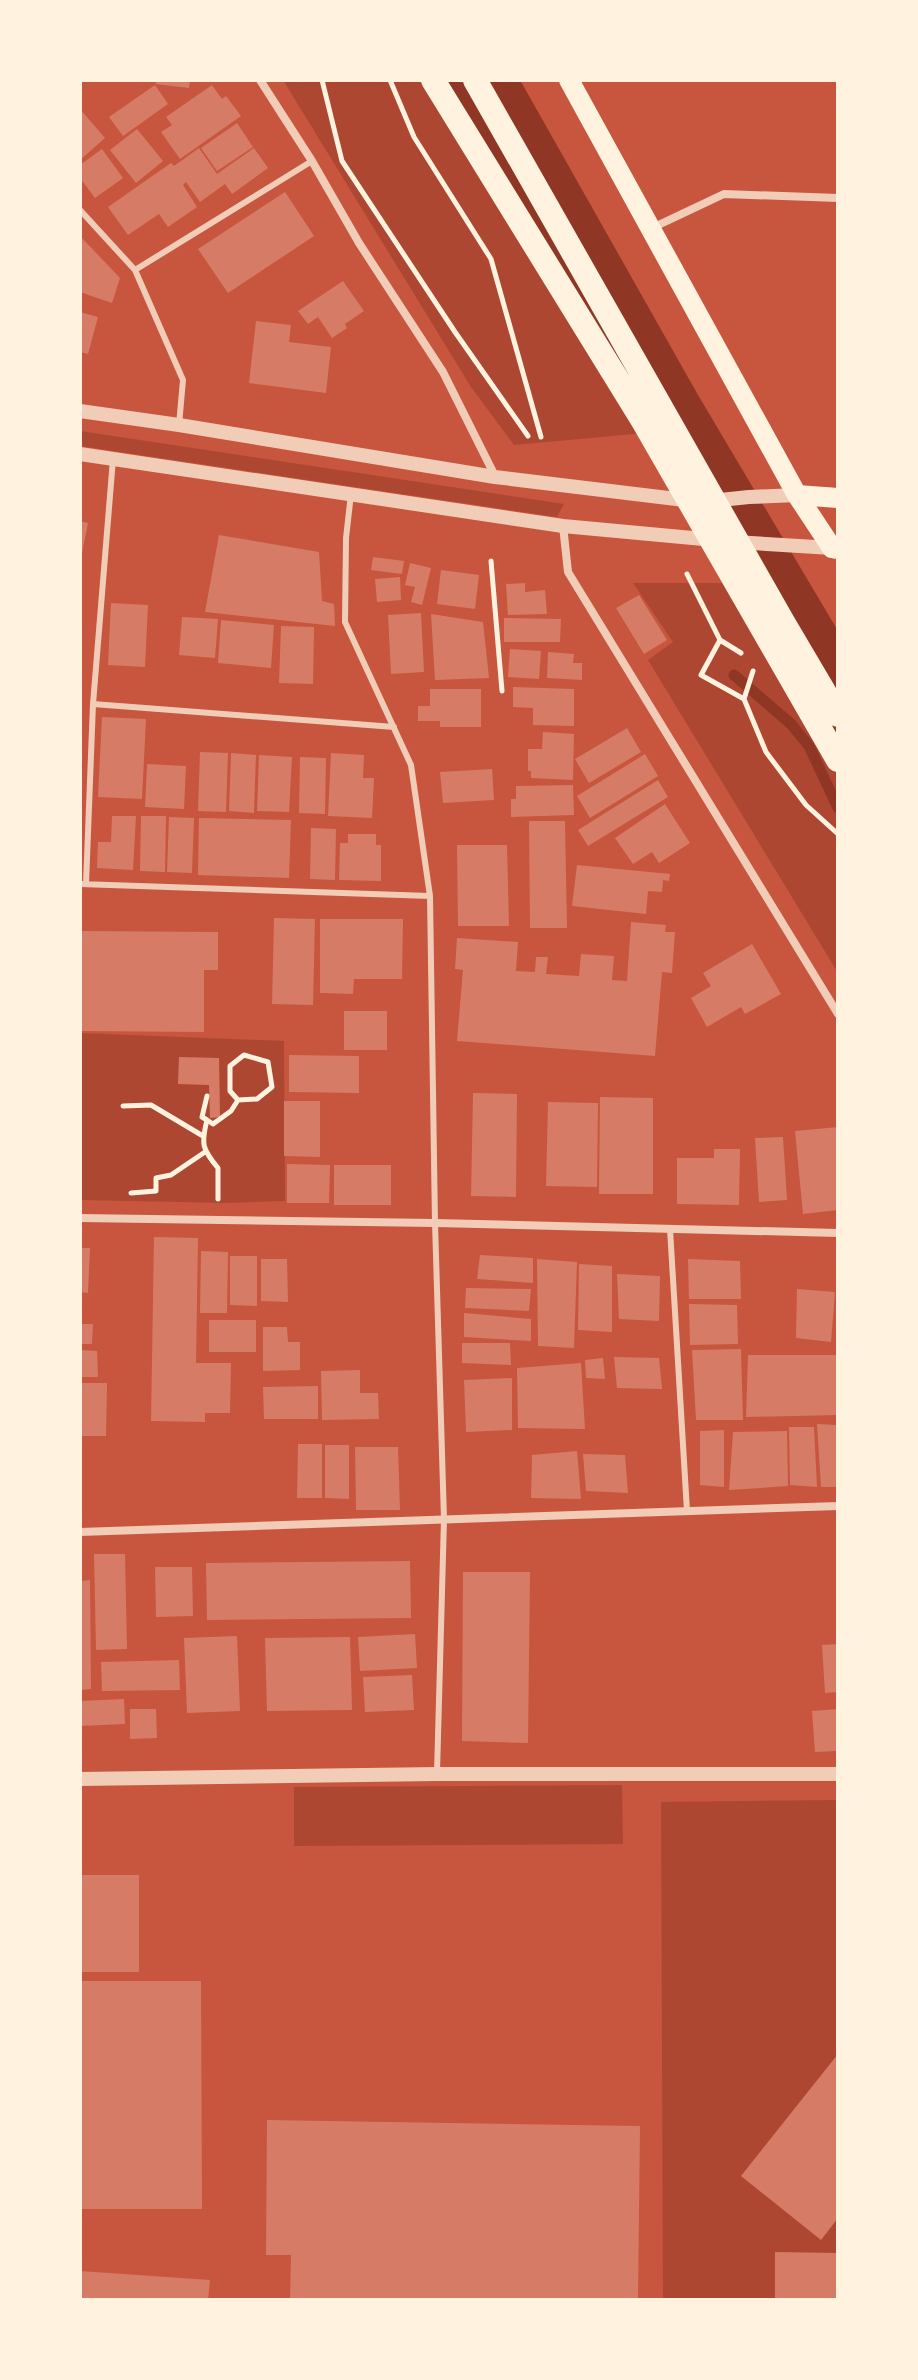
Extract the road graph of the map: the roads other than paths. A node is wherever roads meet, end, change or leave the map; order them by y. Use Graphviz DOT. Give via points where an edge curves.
graph roads {
  1 [pos="260,80"];
  2 [pos="433,80"];
  3 [pos="475,80"];
  4 [pos="569,80"];
  5 [pos="312,161"];
  6 [pos="838,198"];
  7 [pos="80,210"];
  8 [pos="652,228"];
  9 [pos="135,270"];
  10 [pos="80,411"];
  11 [pos="179,425"];
  12 [pos="80,454"];
  13 [pos="113,459"];
  14 [pos="495,477"];
  15 [pos="351,494"];
  16 [pos="797,495"];
  17 [pos="838,498"];
  18 [pos="563,526"];
  19 [pos="836,550"];
  20 [pos="93,704"];
  21 [pos="838,715"];
  22 [pos="394,727"];
  23 [pos="838,760"];
  24 [pos="83,884"];
  25 [pos="430,896"];
  26 [pos="838,1014"];
  27 [pos="80,1218"];
  28 [pos="435,1223"];
  29 [pos="670,1229"];
  30 [pos="838,1233"];
  31 [pos="838,1506"];
  32 [pos="687,1511"];
  33 [pos="444,1519"];
  34 [pos="80,1532"];
  35 [pos="437,1774"];
  36 [pos="838,1774"];
  37 [pos="80,1779"];
  1 -- 5 [label="street"];
  2 -- 23 [label="highway" via="643,421"];
  3 -- 21 [label="highway"];
  4 -- 8 [label="main road"];
  5 -- 9 [label="lane"];
  5 -- 14 [label="street" via="443,372"];
  6 -- 8 [label="street" via="724,194"];
  7 -- 9 [label="lane"];
  8 -- 16 [label="main road"];
  9 -- 11 [label="lane" via="183,380"];
  10 -- 11 [label="street"];
  11 -- 14 [label="street"];
  12 -- 13 [label="street"];
  13 -- 15 [label="street"];
  13 -- 20 [label="lane"];
  14 -- 16 [label="street" via="701,502"];
  15 -- 18 [label="street"];
  15 -- 22 [label="lane" via="345,622"];
  16 -- 17 [label="main road"];
  16 -- 19 [label="main road"];
  18 -- 19 [label="street"];
  18 -- 26 [label="street" via="568,572"];
  20 -- 22 [label="lane"];
  20 -- 24 [label="lane"];
  22 -- 25 [label="lane" via="411,765"];
  24 -- 25 [label="lane"];
  25 -- 28 [label="lane"];
  27 -- 28 [label="street"];
  28 -- 29 [label="street"];
  28 -- 33 [label="lane"];
  29 -- 30 [label="street"];
  29 -- 32 [label="lane"];
  31 -- 32 [label="street"];
  32 -- 33 [label="street"];
  33 -- 34 [label="street"];
  33 -- 35 [label="lane"];
  35 -- 36 [label="street"];
  35 -- 37 [label="street"];
}
